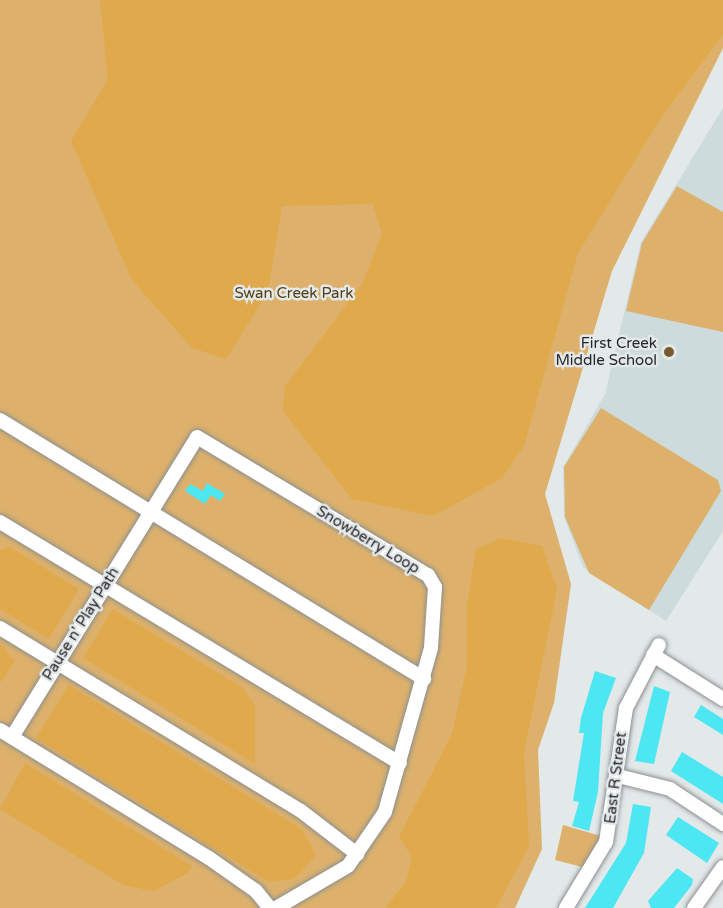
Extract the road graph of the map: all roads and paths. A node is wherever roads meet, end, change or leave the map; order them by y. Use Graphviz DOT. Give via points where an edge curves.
graph roads {
  1 [pos="0,420"];
  2 [pos="150,512"];
  3 [pos="0,522"];
  4 [pos="105,586"];
  5 [pos="0,628"];
  6 [pos="57,663"];
  7 [pos="424,679"];
  8 [pos="723,699"];
  9 [pos="6,733"];
  10 [pos="400,764"];
  11 [pos="618,776"];
  12 [pos="723,824"];
  13 [pos="357,854"];
  14 [pos="721,874"];
  15 [pos="270,908"];
  16 [pos="276,908"];
  17 [pos="566,908"];
  18 [pos="694,908"];
  1 -- 2 [label="street"];
  2 -- 4 [label="street, Pause n' Play Path"];
  2 -- 7 [label="street"];
  2 -- 7 [label="street, Snowberry Loop" via="197,436 423,572 434,580 435,603"];
  3 -- 4 [label="street"];
  4 -- 6 [label="street, Pause n' Play Path"];
  4 -- 10 [label="street"];
  5 -- 6 [label="street"];
  6 -- 9 [label="street, Pause n' Play Path"];
  6 -- 13 [label="street" via="301,811"];
  7 -- 10 [label="street, Snowberry Loop"];
  8 -- 11 [label="street, East R Street" via="656,650 626,708"];
  9 -- 15 [label="street" via="209,858 256,891"];
  10 -- 13 [label="street, Snowberry Loop" via="385,812"];
  11 -- 12 [label="street" via="670,789"];
  11 -- 17 [label="street, East R Street" via="606,842"];
  13 -- 16 [label="street, Snowberry Loop" via="331,879"];
  14 -- 18 [label="street"];
}
